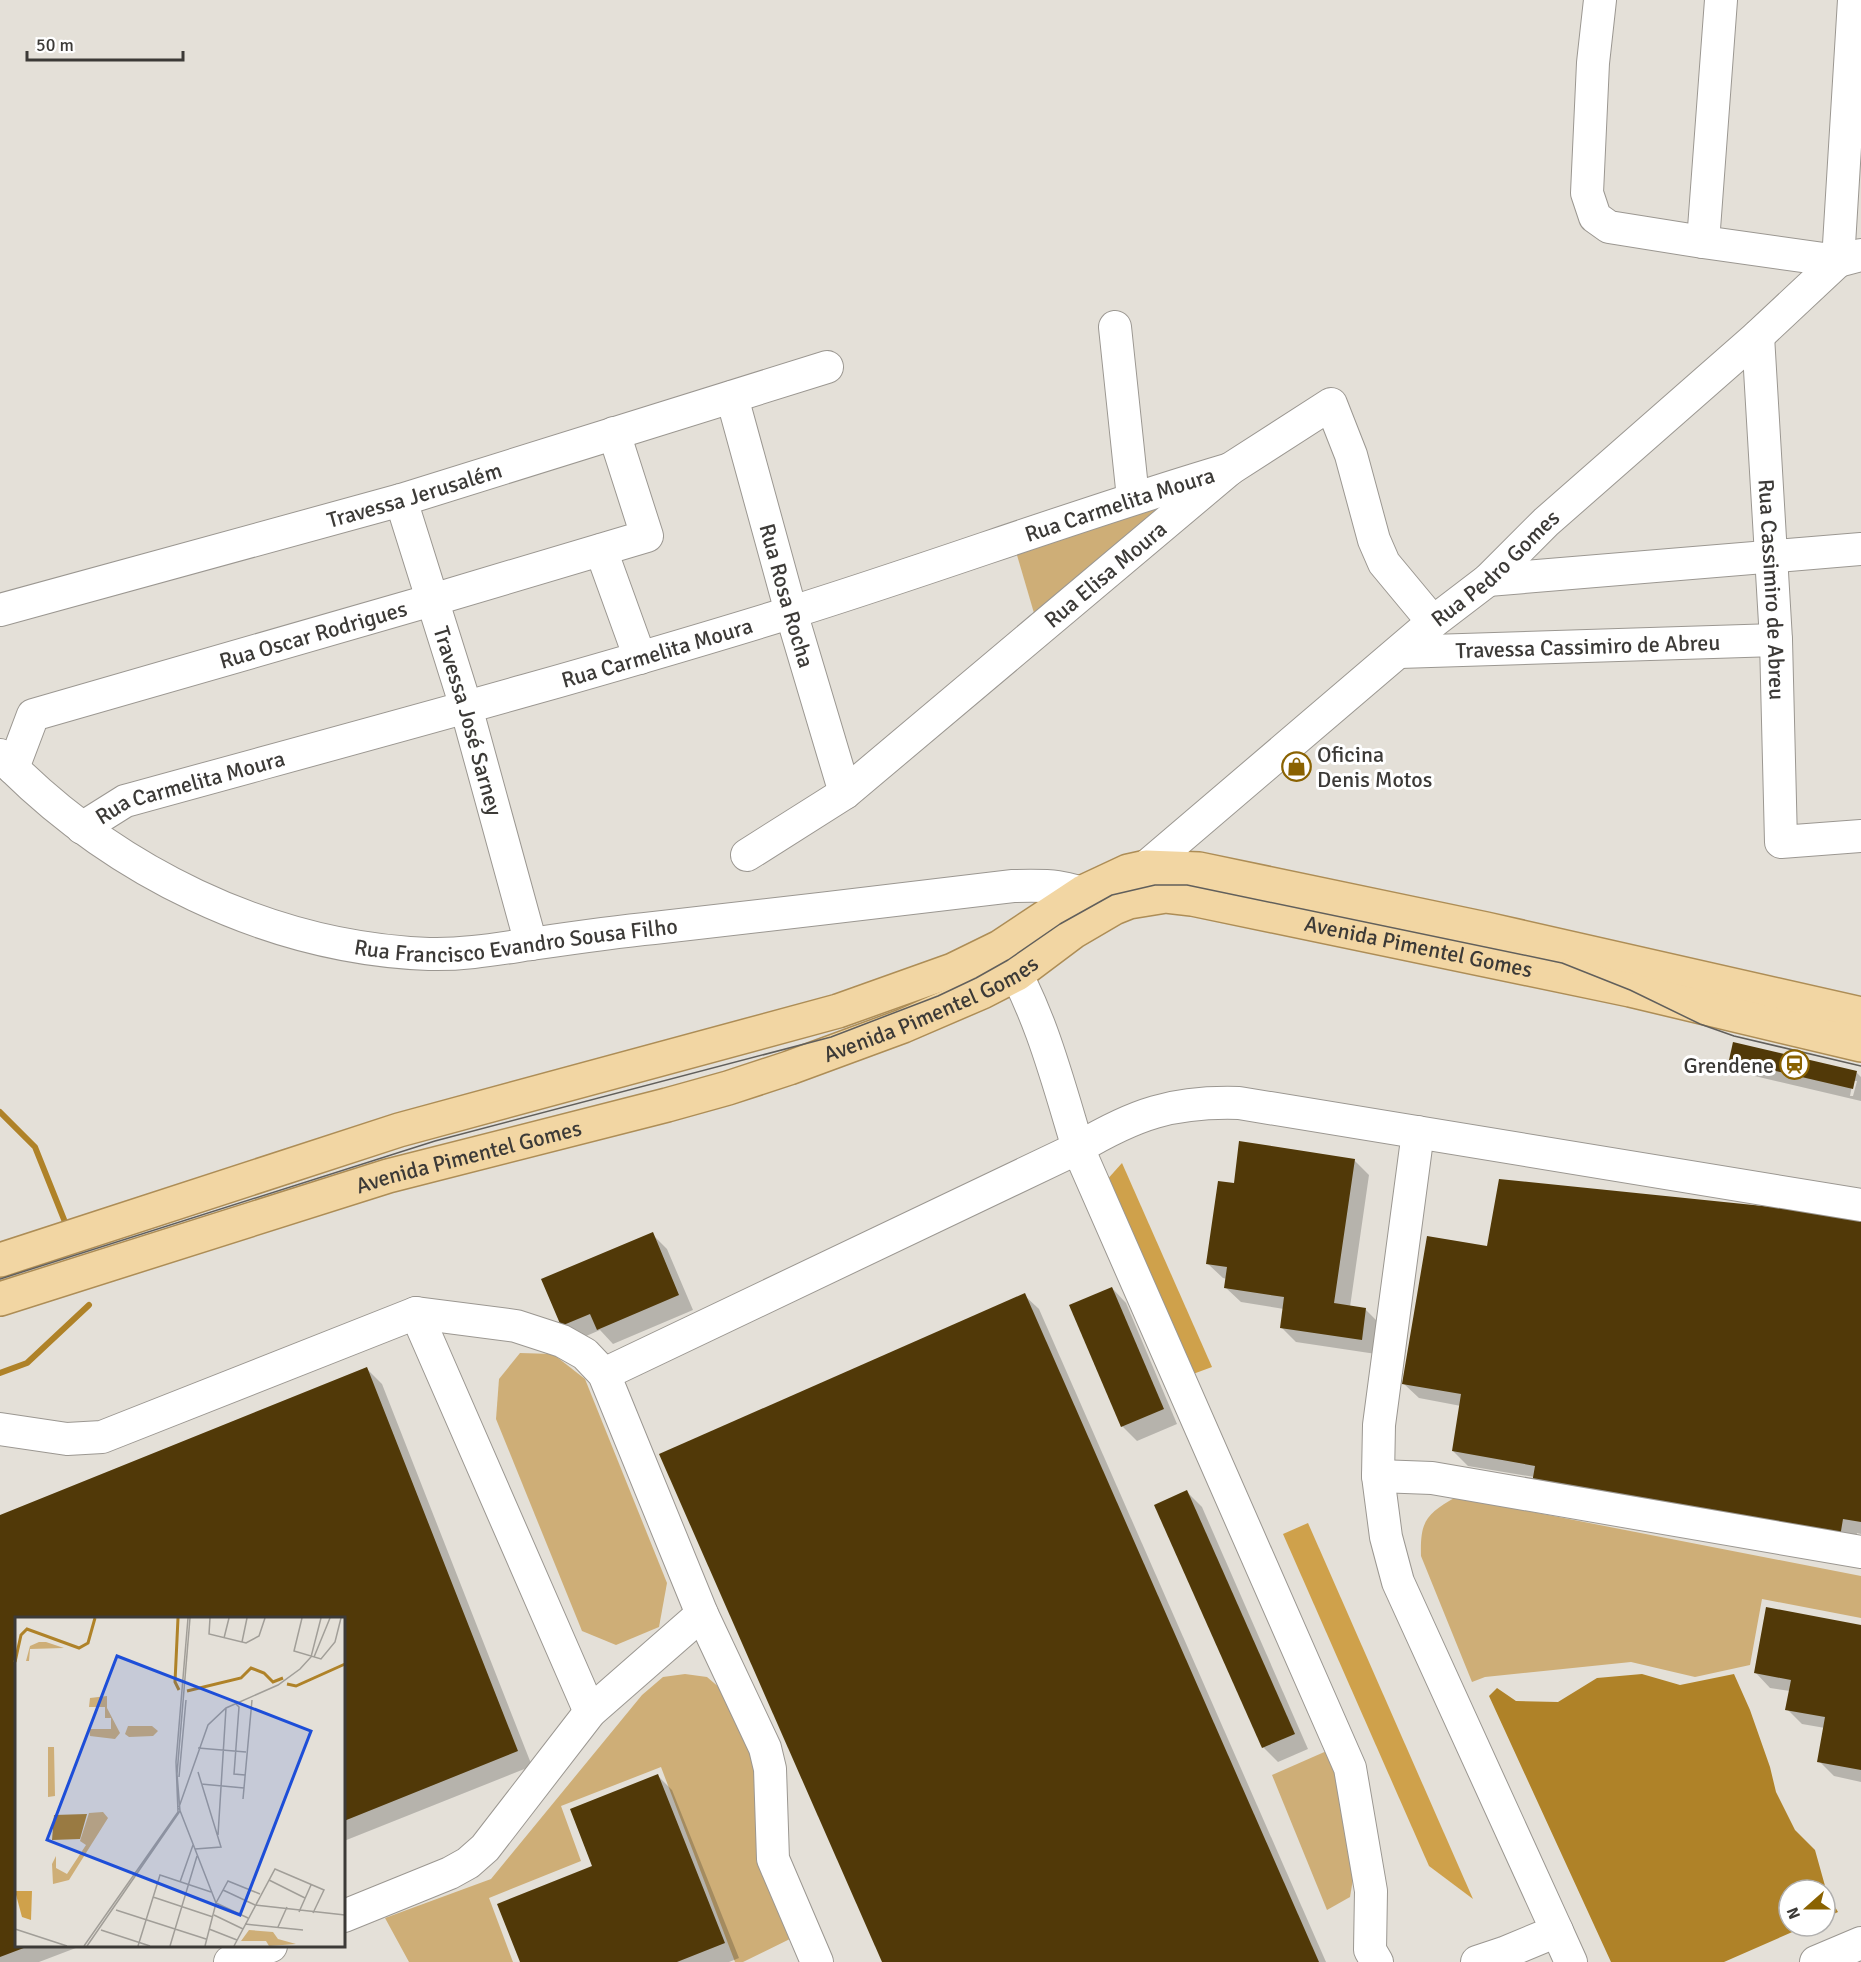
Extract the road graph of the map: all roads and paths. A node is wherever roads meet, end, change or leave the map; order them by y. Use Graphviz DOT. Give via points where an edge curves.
graph roads {
  1 [pos="1600,0"];
  2 [pos="1721,0"];
  3 [pos="1854,0"];
  4 [pos="1703,242"];
  5 [pos="1850,258"];
  6 [pos="1114,327"];
  7 [pos="1758,336"];
  8 [pos="826,367"];
  9 [pos="732,397"];
  10 [pos="614,434"];
  11 [pos="1230,469"];
  12 [pos="1133,498"];
  13 [pos="401,500"];
  14 [pos="1861,549"];
  15 [pos="601,550"];
  16 [pos="1770,556"];
  17 [pos="1488,580"];
  18 [pos="432,600"];
  19 [pos="0,610"];
  20 [pos="790,612"];
  21 [pos="1433,622"];
  22 [pos="1776,640"];
  23 [pos="1399,652"];
  24 [pos="640,658"];
  25 [pos="466,707"];
  26 [pos="6,761"];
  27 [pos="845,793"];
  28 [pos="82,828"];
  29 [pos="1861,836"];
  30 [pos="747,855"];
  31 [pos="1146,867"];
  32 [pos="1083,892"];
  33 [pos="1122,905"];
  34 [pos="531,944"];
  35 [pos="1000,947"];
  36 [pos="1017,974"];
  37 [pos="1861,1014"];
  38 [pos="1861,1045"];
  39 [pos="654,1062"];
  40 [pos="667,1105"];
  41 [pos="1418,1132"];
  42 [pos="1078,1148"];
  43 [pos="1861,1205"];
  44 [pos="0,1260"];
  45 [pos="0,1299"];
  46 [pos="416,1313"];
  47 [pos="604,1374"];
  48 [pos="0,1429"];
  49 [pos="1378,1476"];
  50 [pos="1861,1552"];
  51 [pos="702,1614"];
  52 [pos="590,1712"];
  53 [pos="345,1916"];
  54 [pos="1557,1931"];
  55 [pos="1861,1943"];
  56 [pos="268,1947"];
  57 [pos="230,1962"];
  58 [pos="818,1962"];
  59 [pos="1377,1962"];
  60 [pos="1478,1962"];
  61 [pos="1571,1962"];
  62 [pos="1816,1962"];
  1 -- 4 [label="street" via="1587,193 1595,217 1609,227"];
  2 -- 4 [label="street"];
  3 -- 5 [label="street"];
  4 -- 5 [label="street"];
  5 -- 7 [label="street, Rua Pedro Gomes"];
  6 -- 12 [label="street"];
  7 -- 16 [label="street, Rua Cassimiro de Abreu"];
  7 -- 17 [label="street, Rua Pedro Gomes" via="1546,522"];
  8 -- 9 [label="street, Travessa Jerusalém"];
  9 -- 10 [label="street, Travessa Jerusalém"];
  9 -- 20 [label="street, Rua Rosa Rocha"];
  10 -- 13 [label="street, Travessa Jerusalém"];
  10 -- 15 [label="street, Rua Oscar Rodrigues" via="647,536"];
  11 -- 12 [label="street, Rua Carmelita Moura"];
  11 -- 21 [label="street, Rua Elisa Moura" via="1331,404 1384,563"];
  11 -- 27 [label="street, Rua Elisa Moura"];
  12 -- 20 [label="street, Rua Carmelita Moura"];
  13 -- 18 [label="street, Travessa José Sarney"];
  13 -- 19 [label="street, Travessa Jerusalém"];
  14 -- 16 [label="street"];
  15 -- 18 [label="street, Rua Oscar Rodrigues"];
  15 -- 24 [label="street"];
  16 -- 17 [label="street"];
  16 -- 22 [label="street, Rua Cassimiro de Abreu"];
  17 -- 21 [label="street, Rua Pedro Gomes"];
  18 -- 25 [label="street, Travessa José Sarney"];
  18 -- 26 [label="street, Rua Oscar Rodrigues" via="33,715"];
  20 -- 24 [label="street, Rua Carmelita Moura"];
  20 -- 27 [label="street, Rua Rosa Rocha"];
  21 -- 23 [label="street, Rua Pedro Gomes"];
  22 -- 23 [label="street, Travessa Cassimiro de Abreu"];
  22 -- 29 [label="street, Rua Cassimiro de Abreu" via="1781,842"];
  23 -- 31 [label="street, Rua Pedro Gomes"];
  24 -- 25 [label="street, Rua Carmelita Moura"];
  25 -- 28 [label="street, Rua Carmelita Moura" via="125,801"];
  25 -- 34 [label="street, Travessa José Sarney"];
  26 -- 28 [label="street, Rua Francisco Evandro Sousa Filho"];
  27 -- 30 [label="street, Rua Elisa Moura"];
  28 -- 34 [label="street, Rua Francisco Evandro Sousa Filho" via="138,866 186,891 244,916 296,932 352,946 429,954"];
  31 -- 32 [label="main road, Avenida Pimentel Gomes"];
  31 -- 33 [label="street"];
  31 -- 37 [label="main road, Avenida Pimentel Gomes" via="1210,872 1486,929"];
  32 -- 33 [label="street, Rua Francisco Evandro Sousa Filho"];
  32 -- 34 [label="street, Rua Francisco Evandro Sousa Filho" via="1055,885 1013,886"];
  32 -- 35 [label="main road, Avenida Pimentel Gomes"];
  33 -- 36 [label="main road, Avenida Pimentel Gomes" via="1073,932"];
  33 -- 38 [label="main road, Avenida Pimentel Gomes" via="1166,896 1192,899 1630,990"];
  35 -- 36 [label="street"];
  35 -- 39 [label="main road, Avenida Pimentel Gomes" via="953,970 838,1011"];
  36 -- 40 [label="main road, Avenida Pimentel Gomes" via="903,1026 789,1068"];
  36 -- 42 [label="street" via="1050,1056"];
  39 -- 40 [label="main road"];
  39 -- 44 [label="main road, Avenida Pimentel Gomes" via="399,1130"];
  40 -- 45 [label="main road, Avenida Pimentel Gomes" via="388,1176"];
  41 -- 42 [label="street" via="1213,1102 1157,1110"];
  41 -- 43 [label="street"];
  41 -- 49 [label="street" via="1379,1425"];
  42 -- 47 [label="street"];
  42 -- 59 [label="street" via="1350,1767 1371,1891 1370,1950"];
  46 -- 47 [label="street" via="516,1326 562,1341 585,1354"];
  46 -- 48 [label="street" via="102,1437 67,1439"];
  46 -- 52 [label="street"];
  47 -- 51 [label="street"];
  49 -- 50 [label="street" via="1432,1478"];
  49 -- 54 [label="street" via="1386,1537 1398,1582"];
  51 -- 52 [label="street"];
  51 -- 58 [label="street" via="765,1748 770,1769 773,1859"];
  52 -- 53 [label="street" via="486,1848 468,1863 450,1874"];
  54 -- 60 [label="street"];
  54 -- 61 [label="street"];
  55 -- 62 [label="street"];
  56 -- 57 [label="street"];
}
